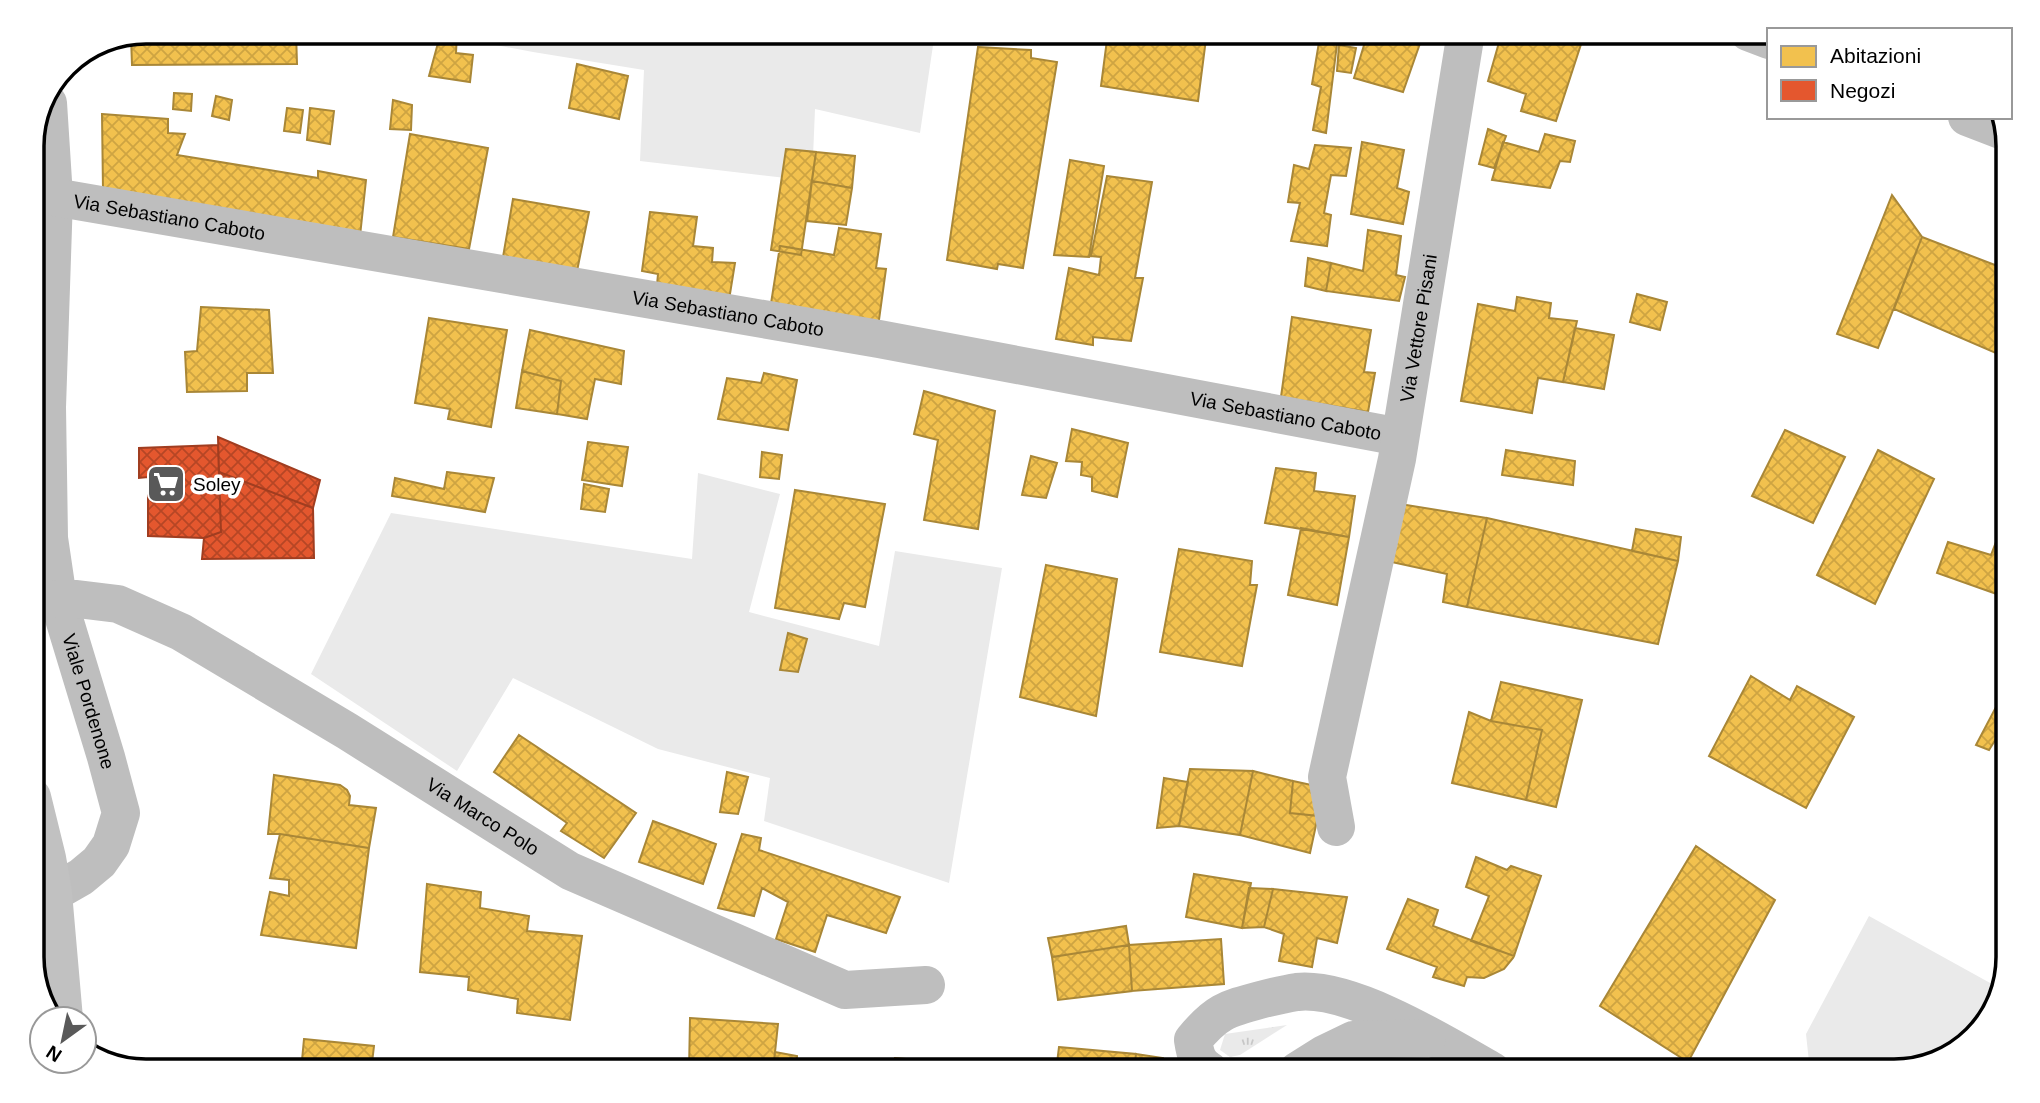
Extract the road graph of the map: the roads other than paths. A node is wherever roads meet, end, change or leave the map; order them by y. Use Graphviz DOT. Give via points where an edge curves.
graph roads {
  1 [pos="1464,44"];
  2 [pos="49,114"];
  3 [pos="1972,119"];
  4 [pos="1994,128"];
  5 [pos="54,197"];
  6 [pos="1400,437"];
  7 [pos="58,599"];
  8 [pos="1336,827"];
  9 [pos="44,870"];
  10 [pos="926,985"];
  11 [pos="62,1005"];
  12 [pos="1436,1038"];
  13 [pos="1198,1059"];
  14 [pos="1316,1059"];
  15 [pos="1471,1059"];
  1 -- 6 [label="street, Via Vettore Pisani"];
  2 -- 5 [label="street, Viale Pordenone"];
  3 -- 4 [label="street"];
  5 -- 6 [label="street, Via Sebastiano Caboto" via="879,339"];
  5 -- 7 [label="street, Viale Pordenone" via="47,407 49,538"];
  6 -- 8 [label="street, Via Vettore Pisani" via="1327,777"];
  7 -- 9 [label="street, Viale Pordenone" via="121,813 111,845 81,877"];
  7 -- 10 [label="street, Via Marco Polo" via="118,604 181,632 570,871 845,990"];
  9 -- 11 [label="main road"];
  12 -- 13 [label="street" via="1331,994 1298,992 1228,1009 1207,1023 1193,1040"];
  12 -- 14 [label="street" via="1353,1040"];
  12 -- 15 [label="street"];
}
